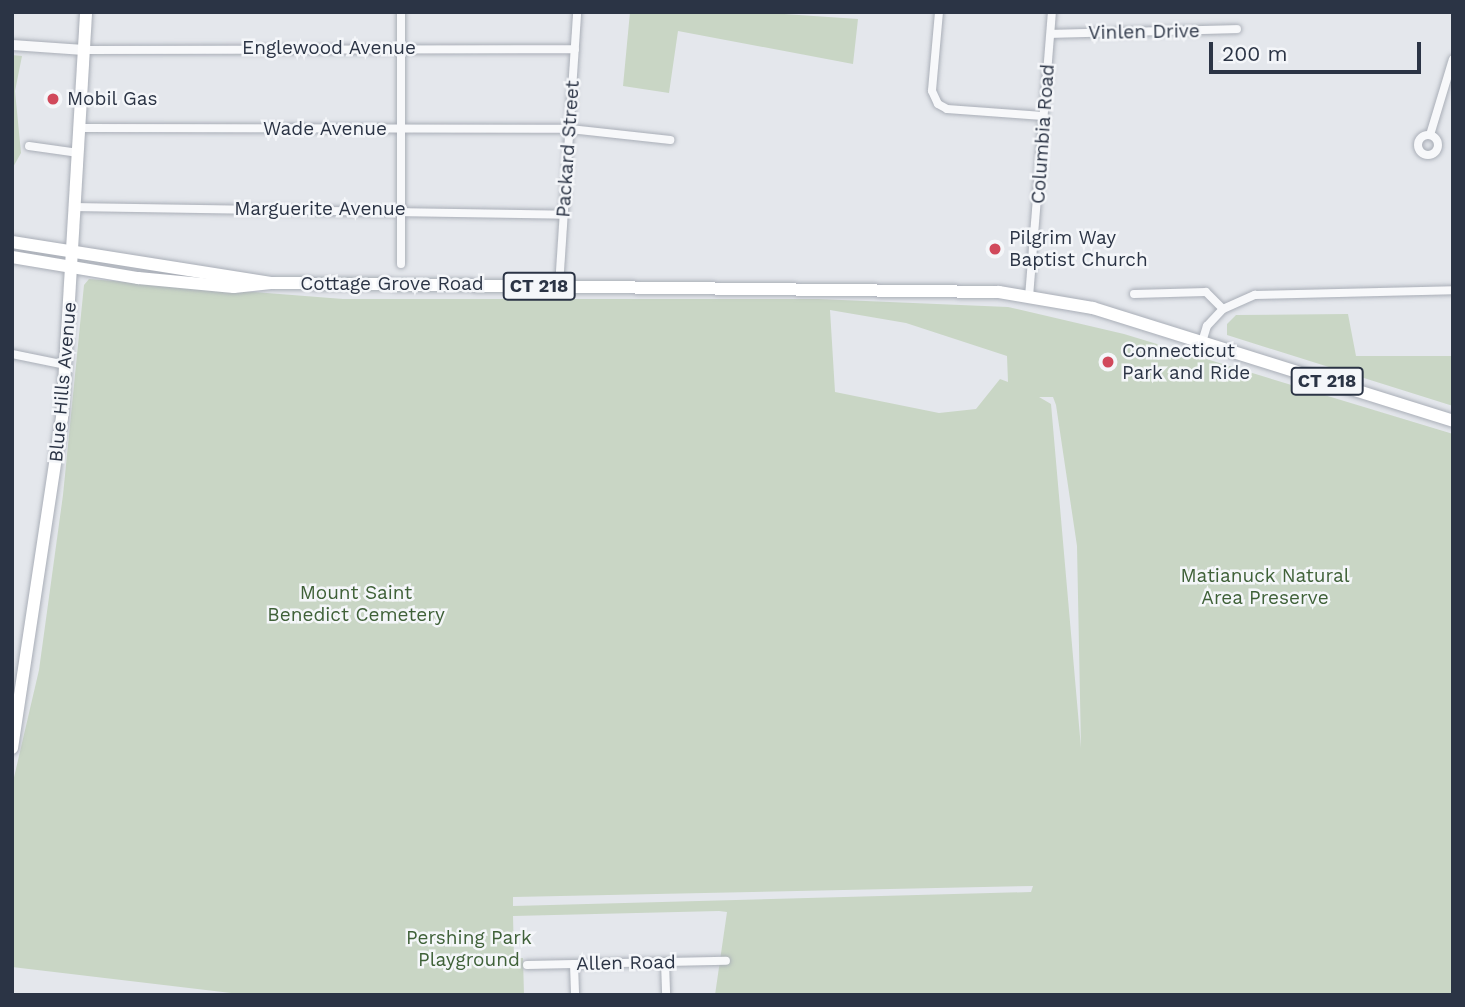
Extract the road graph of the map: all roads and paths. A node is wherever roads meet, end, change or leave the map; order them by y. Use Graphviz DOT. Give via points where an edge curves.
graph roads {
  1 [pos="86,12"];
  2 [pos="401,12"];
  3 [pos="578,12"];
  4 [pos="939,12"];
  5 [pos="1052,12"];
  6 [pos="1237,29"];
  7 [pos="1051,34"];
  8 [pos="12,45"];
  9 [pos="401,48"];
  10 [pos="575,49"];
  11 [pos="84,50"];
  12 [pos="1453,59"];
  13 [pos="1043,116"];
  14 [pos="81,128"];
  15 [pos="400,129"];
  16 [pos="570,129"];
  17 [pos="1430,135"];
  18 [pos="670,140"];
  19 [pos="29,146"];
  20 [pos="79,153"];
  21 [pos="76,207"];
  22 [pos="400,209"];
  23 [pos="564,215"];
  24 [pos="12,242"];
  25 [pos="74,253"];
  26 [pos="12,257"];
  27 [pos="401,264"];
  28 [pos="73,268"];
  29 [pos="271,283"];
  30 [pos="559,286"];
  31 [pos="1453,290"];
  32 [pos="1134,295"];
  33 [pos="1029,296"];
  34 [pos="1223,309"];
  35 [pos="1202,342"];
  36 [pos="12,354"];
  37 [pos="66,365"];
  38 [pos="1453,421"];
  39 [pos="12,748"];
  40 [pos="726,961"];
  41 [pos="665,962"];
  42 [pos="574,964"];
  43 [pos="527,965"];
  44 [pos="575,995"];
  45 [pos="666,995"];
  1 -- 11 [label="main road, Blue Hills Avenue"];
  2 -- 9 [label="street"];
  3 -- 10 [label="street, Packard Street"];
  4 -- 13 [label="street" via="932,92 938,104 947,109"];
  5 -- 7 [label="street, Columbia Road"];
  6 -- 7 [label="street, Vinlen Drive"];
  7 -- 13 [label="street, Columbia Road"];
  8 -- 11 [label="street"];
  9 -- 10 [label="street, Englewood Avenue"];
  9 -- 11 [label="street, Englewood Avenue"];
  9 -- 15 [label="street"];
  10 -- 16 [label="street, Packard Street"];
  11 -- 14 [label="main road, Blue Hills Avenue"];
  12 -- 17 [label="street"];
  13 -- 33 [label="street, Columbia Road"];
  14 -- 15 [label="street, Wade Avenue"];
  14 -- 20 [label="main road, Blue Hills Avenue"];
  15 -- 16 [label="street, Wade Avenue"];
  15 -- 22 [label="street"];
  16 -- 18 [label="street, Wade Avenue"];
  16 -- 23 [label="street, Packard Street"];
  19 -- 20 [label="street"];
  20 -- 21 [label="main road, Blue Hills Avenue"];
  21 -- 22 [label="street, Marguerite Avenue"];
  21 -- 25 [label="main road, Blue Hills Avenue"];
  22 -- 23 [label="street, Marguerite Avenue"];
  22 -- 27 [label="street"];
  23 -- 30 [label="street, Packard Street"];
  24 -- 25 [label="main road, Cottage Grove Road / CT 218"];
  25 -- 28 [label="main road, Blue Hills Avenue"];
  25 -- 29 [label="main road, Cottage Grove Road / CT 218"];
  26 -- 28 [label="main road, Cottage Grove Road / CT 218"];
  28 -- 29 [label="main road, Cottage Grove Road / CT 218" via="187,284 256,287"];
  28 -- 37 [label="main road, Blue Hills Avenue"];
  29 -- 30 [label="main road, Cottage Grove Road / CT 218"];
  30 -- 33 [label="main road, Cottage Grove Road / CT 218" via="962,289"];
  31 -- 34 [label="street" via="1267,294 1243,298"];
  32 -- 34 [label="street" via="1206,292"];
  33 -- 35 [label="main road, CT 218" via="1093,309"];
  34 -- 35 [label="street" via="1206,326"];
  35 -- 38 [label="main road, CT 218"];
  36 -- 37 [label="street"];
  37 -- 39 [label="main road, Blue Hills Avenue"];
  40 -- 41 [label="street, Allen Road"];
  41 -- 42 [label="street, Allen Road"];
  41 -- 45 [label="street"];
  42 -- 43 [label="street, Allen Road"];
  42 -- 44 [label="street"];
}
